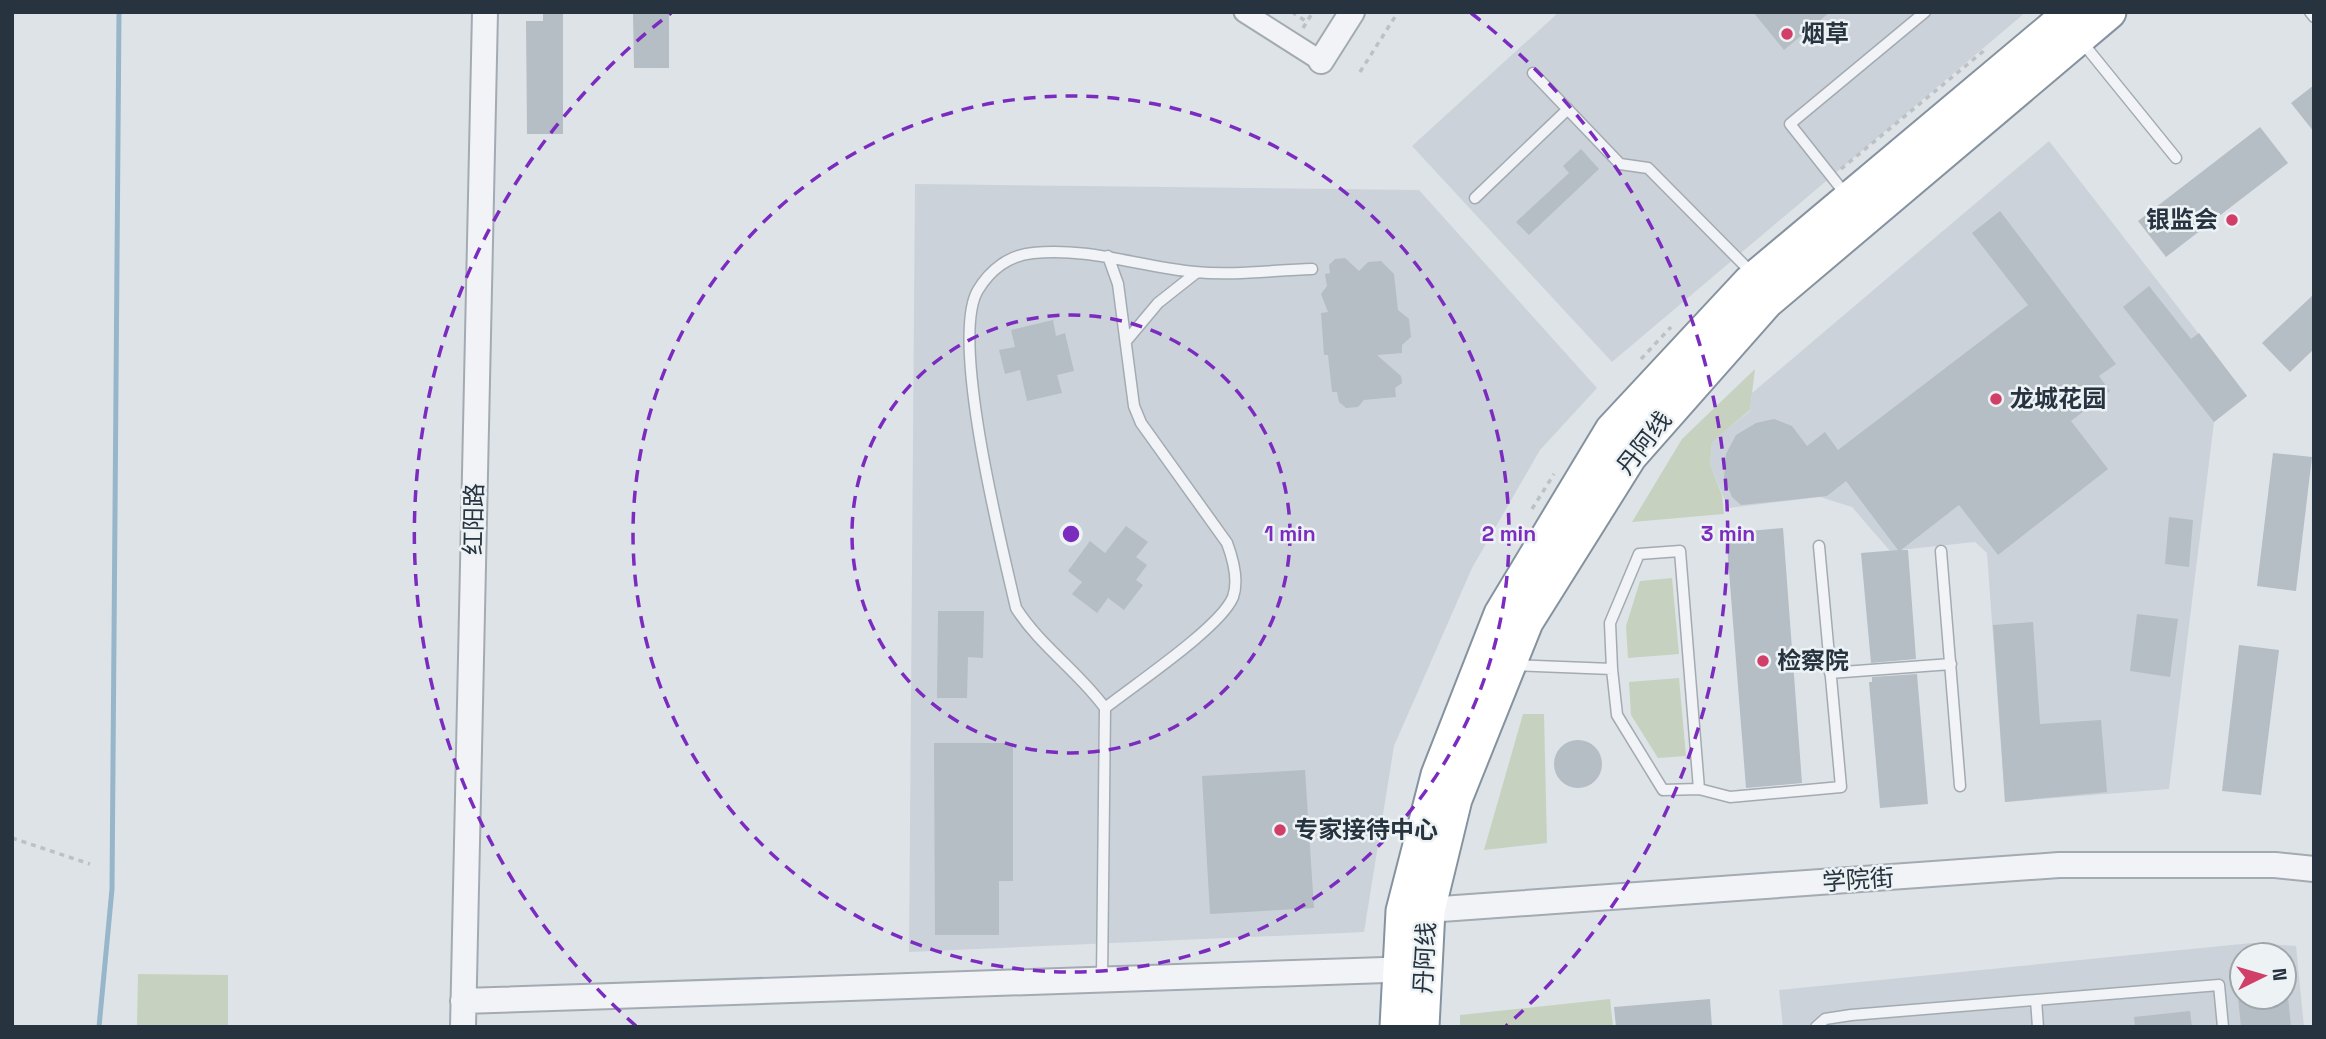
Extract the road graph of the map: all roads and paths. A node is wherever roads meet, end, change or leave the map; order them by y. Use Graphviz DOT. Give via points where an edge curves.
graph roads {
  1 [pos="485,12"];
  2 [pos="1244,12"];
  3 [pos="1292,12"];
  4 [pos="1353,12"];
  5 [pos="1398,12"];
  6 [pos="1925,12"];
  7 [pos="2109,12"];
  8 [pos="2310,12"];
  9 [pos="2314,17"];
  10 [pos="1307,22"];
  11 [pos="2076,25"];
  12 [pos="1321,61"];
  13 [pos="1360,72"];
  14 [pos="1533,73"];
  15 [pos="1568,110"];
  16 [pos="2176,158"];
  17 [pos="1475,198"];
  18 [pos="1850,199"];
  19 [pos="1108,256"];
  20 [pos="1312,269"];
  21 [pos="1196,273"];
  22 [pos="1756,277"];
  23 [pos="1127,340"];
  24 [pos="1819,546"];
  25 [pos="1941,551"];
  26 [pos="1951,664"];
  27 [pos="1509,665"];
  28 [pos="1612,669"];
  29 [pos="1830,673"];
  30 [pos="1105,708"];
  31 [pos="1960,786"];
  32 [pos="1699,789"];
  33 [pos="12,838"];
  34 [pos="90,864"];
  35 [pos="2314,869"];
  36 [pos="1415,911"];
  37 [pos="1411,969"];
  38 [pos="1102,979"];
  39 [pos="2036,1000"];
  40 [pos="464,1001"];
  41 [pos="463,1027"];
  42 [pos="1397,1027"];
  43 [pos="1422,1027"];
  44 [pos="1816,1027"];
  45 [pos="2038,1027"];
  46 [pos="2223,1027"];
  1 -- 40 [label="street, 红阳路"];
  2 -- 12 [label="street"];
  3 -- 10 [label="path"];
  4 -- 12 [label="street"];
  5 -- 13 [label="path"];
  6 -- 18 [label="lane" via="1790,124"];
  7 -- 11 [label="highway, 丹阿线"];
  8 -- 9 [label="lane"];
  11 -- 16 [label="lane"];
  11 -- 18 [label="highway, 丹阿线"];
  11 -- 27 [label="highway, 丹阿线" via="1766,302 1630,456 1526,622"];
  14 -- 15 [label="lane"];
  15 -- 17 [label="lane"];
  15 -- 22 [label="lane" via="1620,164 1648,168"];
  18 -- 22 [label="highway, 丹阿线"];
  19 -- 21 [label="lane"];
  19 -- 23 [label="lane" via="1118,284"];
  19 -- 30 [label="lane" via="1080,251 1030,253 1001,262 977,291 968,338 972,383 1016,608 1032,634 1088,684"];
  20 -- 21 [label="lane"];
  21 -- 23 [label="lane" via="1158,303"];
  22 -- 36 [label="highway, 丹阿线" via="1612,429 1501,614 1438,775"];
  23 -- 30 [label="lane" via="1134,406 1141,423 1227,543 1235,564 1233,596 1216,620"];
  24 -- 29 [label="lane"];
  25 -- 26 [label="lane"];
  26 -- 29 [label="lane"];
  26 -- 31 [label="lane"];
  27 -- 28 [label="lane"];
  27 -- 36 [label="highway, 丹阿线"];
  28 -- 32 [label="lane" via="1617,715 1663,790"];
  28 -- 32 [label="lane" via="1611,623 1639,554 1680,551"];
  29 -- 32 [label="lane" via="1841,787 1730,797"];
  30 -- 38 [label="lane"];
  33 -- 34 [label="path"];
  35 -- 36 [label="street, 学院街" via="2059,865"];
  36 -- 37 [label="highway, 丹阿线"];
  37 -- 38 [label="street"];
  37 -- 42 [label="highway, 丹阿线"];
  37 -- 43 [label="highway, 丹阿线"];
  38 -- 40 [label="street"];
  39 -- 44 [label="lane" via="1851,1015 1825,1019"];
  39 -- 45 [label="lane"];
  39 -- 46 [label="lane" via="2219,985"];
  40 -- 41 [label="street, 红阳路"];
}
